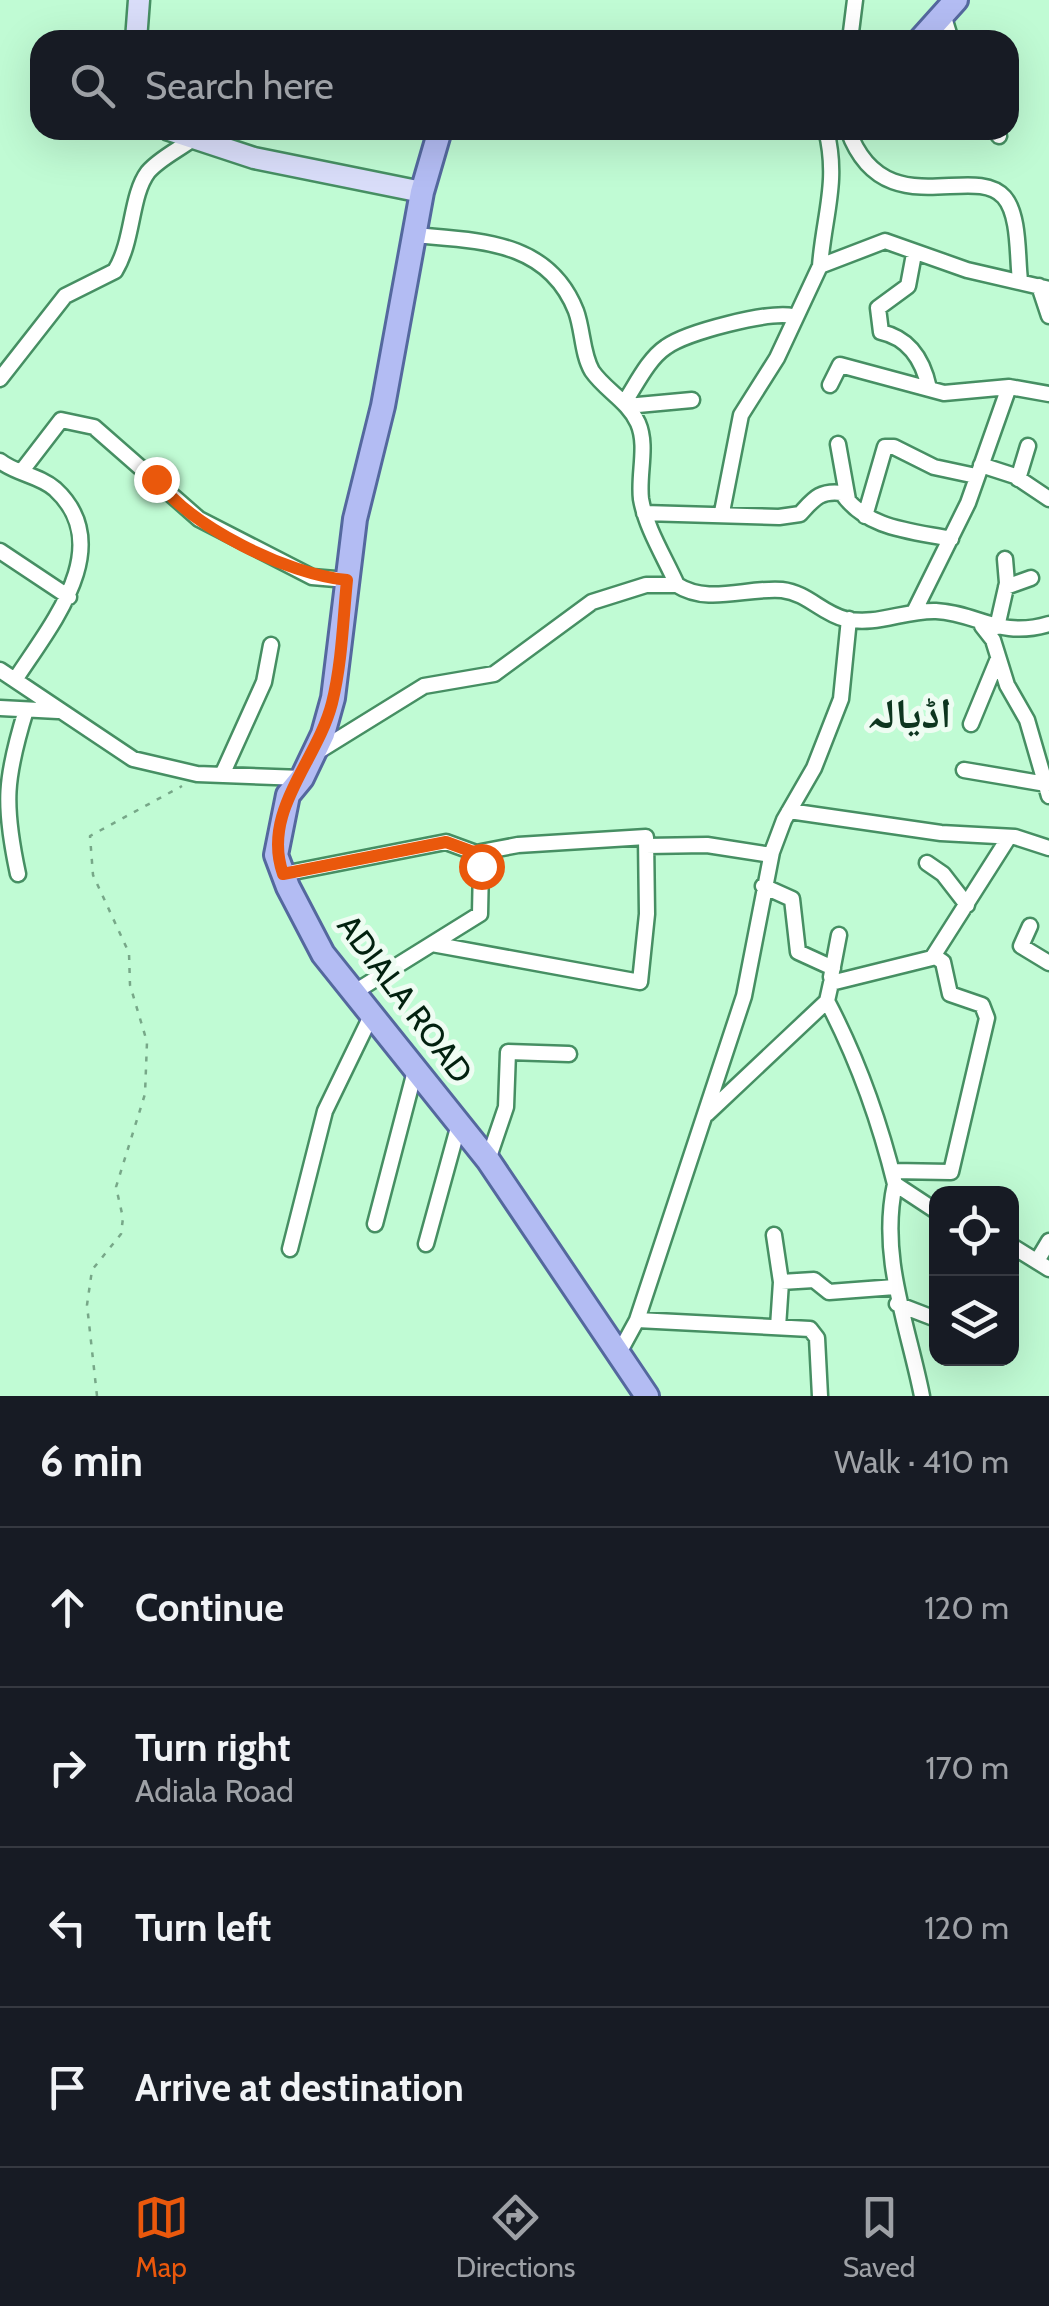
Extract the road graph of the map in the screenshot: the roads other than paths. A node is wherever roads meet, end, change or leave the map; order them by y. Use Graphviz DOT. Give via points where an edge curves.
graph roads {
  1 [pos="138,0"];
  2 [pos="855,0"];
  3 [pos="950,7"];
  4 [pos="136,30"];
  5 [pos="851,30"];
  6 [pos="929,30"];
  7 [pos="191,140"];
  8 [pos="200,140"];
  9 [pos="437,140"];
  10 [pos="828,140"];
  11 [pos="854,140"];
  12 [pos="422,192"];
  13 [pos="414,235"];
  14 [pos="914,254"];
  15 [pos="820,266"];
  16 [pos="1020,280"];
  17 [pos="1044,287"];
  18 [pos="793,316"];
  19 [pos="1049,316"];
  20 [pos="0,379"];
  21 [pos="830,385"];
  22 [pos="1009,387"];
  23 [pos="930,388"];
  24 [pos="1049,394"];
  25 [pos="692,400"];
  26 [pos="626,404"];
  27 [pos="838,444"];
  28 [pos="1028,446"];
  29 [pos="0,461"];
  30 [pos="978,470"];
  31 [pos="21,472"];
  32 [pos="1018,478"];
  33 [pos="1049,499"];
  34 [pos="848,501"];
  35 [pos="722,512"];
  36 [pos="644,513"];
  37 [pos="866,516"];
  38 [pos="951,539"];
  39 [pos="0,551"];
  40 [pos="1004,559"];
  41 [pos="1030,578"];
  42 [pos="347,580"];
  43 [pos="677,584"];
  44 [pos="1006,587"];
  45 [pos="69,596"];
  46 [pos="914,612"];
  47 [pos="849,619"];
  48 [pos="1049,624"];
  49 [pos="990,626"];
  50 [pos="271,644"];
  51 [pos="998,656"];
  52 [pos="0,670"];
  53 [pos="15,680"];
  54 [pos="0,708"];
  55 [pos="26,710"];
  56 [pos="58,711"];
  57 [pos="971,724"];
  58 [pos="314,754"];
  59 [pos="964,770"];
  60 [pos="222,775"];
  61 [pos="302,778"];
  62 [pos="1047,787"];
  63 [pos="789,811"];
  64 [pos="1010,837"];
  65 [pos="646,846"];
  66 [pos="1049,848"];
  67 [pos="476,853"];
  68 [pos="772,855"];
  69 [pos="927,863"];
  70 [pos="18,874"];
  71 [pos="283,874"];
  72 [pos="764,886"];
  73 [pos="967,906"];
  74 [pos="1030,926"];
  75 [pos="839,935"];
  76 [pos="432,944"];
  77 [pos="934,956"];
  78 [pos="1049,963"];
  79 [pos="832,976"];
  80 [pos="353,993"];
  81 [pos="827,1001"];
  82 [pos="371,1016"];
  83 [pos="569,1054"];
  84 [pos="414,1071"];
  85 [pos="707,1114"];
  86 [pos="459,1124"];
  87 [pos="488,1160"];
  88 [pos="893,1178"];
  89 [pos="929,1206"];
  90 [pos="375,1224"];
  91 [pos="774,1234"];
  92 [pos="1049,1241"];
  93 [pos="426,1244"];
  94 [pos="290,1248"];
  95 [pos="1019,1250"];
  96 [pos="1043,1265"];
  97 [pos="781,1282"];
  98 [pos="895,1287"];
  99 [pos="897,1304"];
  100 [pos="929,1316"];
  101 [pos="636,1320"];
  102 [pos="778,1327"];
  103 [pos="619,1354"];
  104 [pos="647,1396"];
  105 [pos="820,1396"];
  106 [pos="922,1396"];
  1 -- 4 [label="street"];
  2 -- 5 [label="street"];
  3 -- 6 [label="main road"];
  7 -- 20 [label="street" via="140,185 134,224 115,271 65,296"];
  8 -- 12 [label="street" via="254,158"];
  9 -- 12 [label="main road, ADIALA ROAD"];
  10 -- 15 [label="street" via="835,178"];
  11 -- 16 [label="street" via="868,164 893,181 934,189 981,186 1005,198"];
  12 -- 13 [label="main road, ADIALA ROAD"];
  13 -- 26 [label="street" via="512,246 550,271 576,311 591,370"];
  13 -- 42 [label="main road, ADIALA ROAD"];
  14 -- 15 [label="street" via="880,241"];
  14 -- 16 [label="street"];
  14 -- 23 [label="street" via="908,286 878,308 876,317 881,332 910,347"];
  15 -- 18 [label="street"];
  16 -- 17 [label="street"];
  17 -- 19 [label="street"];
  18 -- 26 [label="street" via="766,312 672,343"];
  18 -- 35 [label="street" via="777,358 740,414"];
  21 -- 23 [label="street" via="840,365"];
  22 -- 23 [label="street" via="956,394"];
  22 -- 24 [label="street"];
  22 -- 30 [label="street"];
  25 -- 26 [label="street"];
  26 -- 36 [label="street" via="641,432"];
  27 -- 34 [label="street"];
  28 -- 32 [label="street"];
  29 -- 31 [label="street"];
  30 -- 32 [label="street"];
  30 -- 37 [label="street" via="934,467 885,447"];
  30 -- 38 [label="street"];
  31 -- 42 [label="street" via="62,420 94,427 199,519 312,577"];
  31 -- 45 [label="street" via="51,486 74,514 80,549"];
  32 -- 33 [label="street"];
  34 -- 35 [label="street" via="833,492 808,501 800,514"];
  34 -- 37 [label="street"];
  35 -- 36 [label="street"];
  36 -- 43 [label="street"];
  37 -- 38 [label="street"];
  38 -- 46 [label="street"];
  39 -- 45 [label="street"];
  40 -- 44 [label="street"];
  41 -- 44 [label="street"];
  42 -- 58 [label="main road, ADIALA ROAD" via="334,698"];
  43 -- 47 [label="street" via="698,595 786,590"];
  43 -- 58 [label="street" via="646,585 592,602 494,674 424,686"];
  44 -- 49 [label="street"];
  45 -- 53 [label="street"];
  46 -- 47 [label="street" via="874,622"];
  46 -- 49 [label="street" via="948,613"];
  47 -- 63 [label="street" via="841,699"];
  48 -- 49 [label="street"];
  49 -- 51 [label="street"];
  50 -- 60 [label="street" via="264,682"];
  51 -- 57 [label="street"];
  51 -- 62 [label="street"];
  52 -- 53 [label="street"];
  53 -- 56 [label="street"];
  54 -- 55 [label="street"];
  55 -- 56 [label="street"];
  55 -- 70 [label="street" via="7,776"];
  56 -- 60 [label="street" via="133,759"];
  58 -- 61 [label="main road, ADIALA ROAD"];
  59 -- 62 [label="street"];
  60 -- 61 [label="street"];
  61 -- 71 [label="main road, ADIALA ROAD" via="280,821 276,855"];
  63 -- 64 [label="street"];
  63 -- 68 [label="street"];
  64 -- 66 [label="street"];
  64 -- 73 [label="street"];
  65 -- 67 [label="street" via="642,836"];
  65 -- 68 [label="street" via="707,845"];
  65 -- 76 [label="street" via="638,984"];
  67 -- 71 [label="street" via="446,842"];
  67 -- 76 [label="street" via="480,914"];
  68 -- 72 [label="street"];
  69 -- 73 [label="street"];
  71 -- 80 [label="main road, ADIALA ROAD" via="324,954"];
  72 -- 79 [label="street" via="794,904 798,952"];
  72 -- 85 [label="street" via="744,996"];
  73 -- 77 [label="street"];
  74 -- 78 [label="street" via="1021,946"];
  75 -- 79 [label="street"];
  76 -- 80 [label="street"];
  77 -- 79 [label="street"];
  77 -- 88 [label="street" via="944,962 950,994 982,1005 988,1018 950,1172"];
  79 -- 81 [label="street"];
  80 -- 82 [label="main road, ADIALA ROAD"];
  81 -- 85 [label="street"];
  81 -- 88 [label="street" via="881,1124"];
  82 -- 84 [label="main road, ADIALA ROAD"];
  82 -- 94 [label="street" via="325,1112"];
  83 -- 87 [label="street" via="508,1052 506,1107"];
  84 -- 86 [label="main road, ADIALA ROAD"];
  84 -- 90 [label="street"];
  85 -- 101 [label="street"];
  86 -- 87 [label="main road, ADIALA ROAD"];
  86 -- 93 [label="street"];
  87 -- 103 [label="main road, ADIALA ROAD"];
  88 -- 89 [label="street"];
  88 -- 98 [label="street" via="888,1214"];
  91 -- 97 [label="street"];
  92 -- 96 [label="street"];
  95 -- 96 [label="street"];
  97 -- 98 [label="street" via="814,1280 834,1292"];
  97 -- 102 [label="street"];
  98 -- 99 [label="street"];
  99 -- 100 [label="street"];
  99 -- 106 [label="street"];
  101 -- 102 [label="street"];
  101 -- 103 [label="street"];
  102 -- 105 [label="street" via="815,1332"];
  103 -- 104 [label="main road, ADIALA ROAD"];
}
